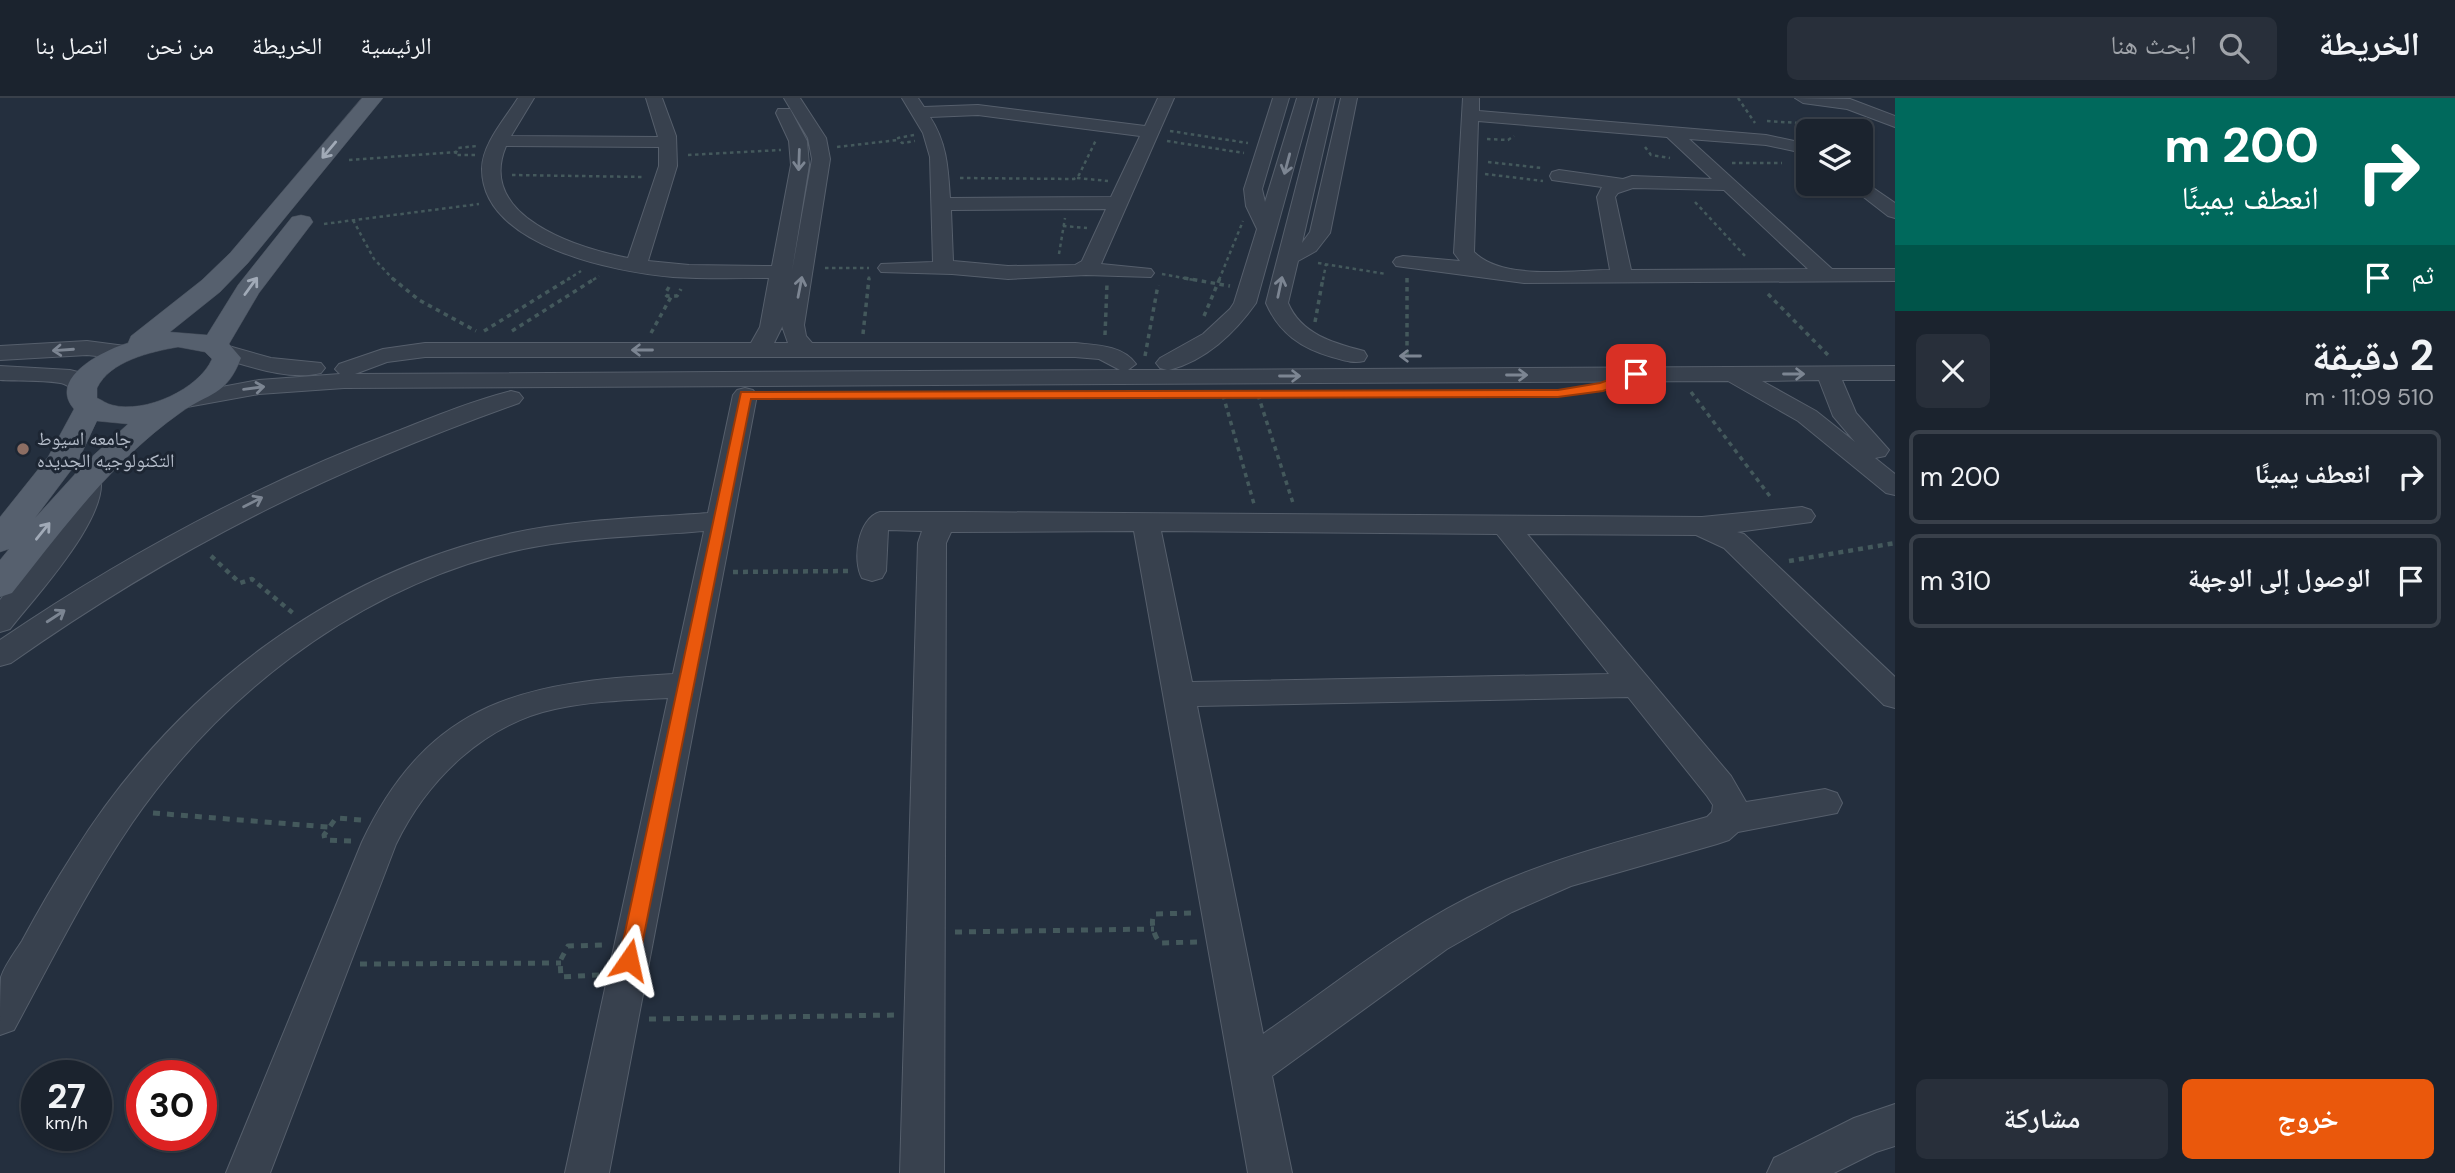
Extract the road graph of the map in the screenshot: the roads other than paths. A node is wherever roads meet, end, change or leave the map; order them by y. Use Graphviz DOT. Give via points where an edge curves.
graph roads {
  1 [pos="373,98"];
  2 [pos="398,98"];
  3 [pos="526,98"];
  4 [pos="654,98"];
  5 [pos="775,98"];
  6 [pos="792,98"];
  7 [pos="1166,98"];
  8 [pos="1281,98"];
  9 [pos="1305,98"];
  10 [pos="1327,98"];
  11 [pos="1349,98"];
  12 [pos="1803,98"];
  13 [pos="915,105"];
  14 [pos="1470,106"];
  15 [pos="1895,122"];
  16 [pos="1672,132"];
  17 [pos="1150,133"];
  18 [pos="501,141"];
  19 [pos="1793,141"];
  20 [pos="668,149"];
  21 [pos="1559,176"];
  22 [pos="1622,184"];
  23 [pos="1729,185"];
  24 [pos="1873,195"];
  25 [pos="1117,203"];
  26 [pos="941,204"];
  27 [pos="1895,212"];
  28 [pos="1264,223"];
  29 [pos="1287,258"];
  30 [pos="620,262"];
  31 [pos="879,268"];
  32 [pos="949,268"];
  33 [pos="1405,269"];
  34 [pos="1083,270"];
  35 [pos="1486,270"];
  36 [pos="782,272"];
  37 [pos="1152,273"];
  38 [pos="1826,275"];
  39 [pos="1895,275"];
  40 [pos="1622,276"];
  41 [pos="220,348"];
  42 [pos="759,350"];
  43 [pos="806,350"];
  44 [pos="127,351"];
  45 [pos="1356,356"];
  46 [pos="1,358"];
  47 [pos="1124,361"];
  48 [pos="1168,363"];
  49 [pos="1828,365"];
  50 [pos="1894,369"];
  51 [pos="1636,374"];
  52 [pos="1733,374"];
  53 [pos="346,375"];
  54 [pos="745,395"];
  55 [pos="85,397"];
  56 [pos="510,398"];
  57 [pos="180,403"];
  58 [pos="1895,465"];
  59 [pos="88,475"];
  60 [pos="1895,487"];
  61 [pos="42,490"];
  62 [pos="0,517"];
  63 [pos="1795,517"];
  64 [pos="719,521"];
  65 [pos="950,522"];
  66 [pos="1146,522"];
  67 [pos="1504,524"];
  68 [pos="1700,526"];
  69 [pos="0,540"];
  70 [pos="872,571"];
  71 [pos="0,584"];
  72 [pos="0,621"];
  73 [pos="0,655"];
  74 [pos="686,685"];
  75 [pos="1635,685"];
  76 [pos="1178,694"];
  77 [pos="1895,696"];
  78 [pos="1825,803"];
  79 [pos="1730,819"];
  80 [pos="0,1016"];
  81 [pos="1249,1068"];
  82 [pos="1895,1125"];
  83 [pos="248,1173"];
  84 [pos="587,1173"];
  85 [pos="922,1173"];
  86 [pos="1270,1173"];
  87 [pos="1789,1173"];
  1 -- 44 [label="main road, one-way" via="239,258 211,286"];
  41 -- 2 [label="main road, one-way" via="247,291"];
  3 -- 18 [label="street"];
  4 -- 20 [label="street"];
  5 -- 36 [label="street, one-way" via="796,134 800,164"];
  43 -- 6 [label="street, one-way" via="793,331 821,148"];
  7 -- 17 [label="street"];
  8 -- 28 [label="street" via="1253,189"];
  9 -- 28 [label="street, one-way"];
  10 -- 29 [label="street"];
  11 -- 29 [label="street" via="1320,233 1309,247"];
  12 -- 15 [label="street" via="1850,104"];
  13 -- 17 [label="street"];
  13 -- 26 [label="street" via="934,139"];
  14 -- 16 [label="street"];
  14 -- 35 [label="street" via="1464,253"];
  16 -- 19 [label="street"];
  16 -- 23 [label="street"];
  17 -- 25 [label="street"];
  18 -- 20 [label="street"];
  18 -- 30 [label="street" via="491,175 500,201 521,223 540,235"];
  20 -- 30 [label="street" via="666,177"];
  21 -- 22 [label="street"];
  22 -- 23 [label="street"];
  22 -- 40 [label="street" via="1609,189 1606,197"];
  23 -- 38 [label="street"];
  24 -- 27 [label="street"];
  25 -- 26 [label="street"];
  25 -- 34 [label="street" via="1091,263"];
  26 -- 32 [label="street" via="942,262"];
  28 -- 48 [label="street" via="1250,289 1236,317 1224,330"];
  45 -- 29 [label="street, one-way" via="1311,341 1280,313 1278,293"];
  30 -- 36 [label="street" via="683,271"];
  31 -- 32 [label="street"];
  32 -- 34 [label="street"];
  33 -- 35 [label="street"];
  34 -- 37 [label="street"];
  35 -- 40 [label="street" via="1512,276"];
  36 -- 42 [label="street" via="771,327"];
  38 -- 39 [label="street"];
  38 -- 40 [label="street"];
  41 -- 44 [label="main road" via="199,339 178,339"];
  41 -- 53 [label="street" via="270,365"];
  41 -- 57 [label="main road" via="227,360 224,370 204,391"];
  42 -- 43 [label="street"];
  42 -- 53 [label="street, one-way" via="425,350 383,356"];
  43 -- 47 [label="street" via="1076,349"];
  44 -- 46 [label="street, one-way" via="87,348"];
  44 -- 55 [label="main road" via="97,368"];
  45 -- 48 [label="street"];
  49 -- 45 [label="street, one-way"];
  46 -- 55 [label="street" via="70,377"];
  47 -- 48 [label="street"];
  47 -- 53 [label="street"];
  49 -- 50 [label="street"];
  52 -- 49 [label="street, one-way"];
  49 -- 58 [label="street" via="1840,407 1851,426"];
  51 -- 52 [label="street"];
  53 -- 51 [label="street, one-way"];
  51 -- 54 [label="street" via="1603,387 1558,393"];
  52 -- 60 [label="street" via="1807,416"];
  53 -- 56 [label="street" via="375,393 412,398"];
  57 -- 53 [label="street, one-way"];
  54 -- 56 [label="street"];
  54 -- 64 [label="street"];
  55 -- 57 [label="main road" via="100,413 124,415"];
  55 -- 61 [label="main road" via="78,434"];
  73 -- 56 [label="street, one-way" via="112,580 280,488 359,453"];
  57 -- 59 [label="main road" via="135,432"];
  71 -- 59 [label="main road, one-way"];
  59 -- 72 [label="street" via="87,505 78,522"];
  61 -- 62 [label="street"];
  61 -- 69 [label="main road"];
  63 -- 68 [label="street"];
  64 -- 74 [label="street"];
  64 -- 80 [label="street" via="552,536 490,548 427,568 311,629 211,706 164,755 121,811"];
  65 -- 66 [label="street"];
  65 -- 70 [label="street" via="880,521 874,529"];
  65 -- 85 [label="street" via="939,526 932,543"];
  66 -- 67 [label="street"];
  66 -- 76 [label="street"];
  67 -- 68 [label="street"];
  67 -- 75 [label="street"];
  68 -- 77 [label="street" via="1734,541"];
  74 -- 83 [label="street" via="590,691 511,711 438,757 409,788 383,832"];
  74 -- 84 [label="street"];
  75 -- 76 [label="street"];
  75 -- 79 [label="street" via="1718,786 1730,803"];
  76 -- 81 [label="street"];
  78 -- 79 [label="street"];
  79 -- 81 [label="street" via="1717,829 1566,872 1499,900 1434,937"];
  81 -- 86 [label="street"];
  82 -- 87 [label="street"];
}
